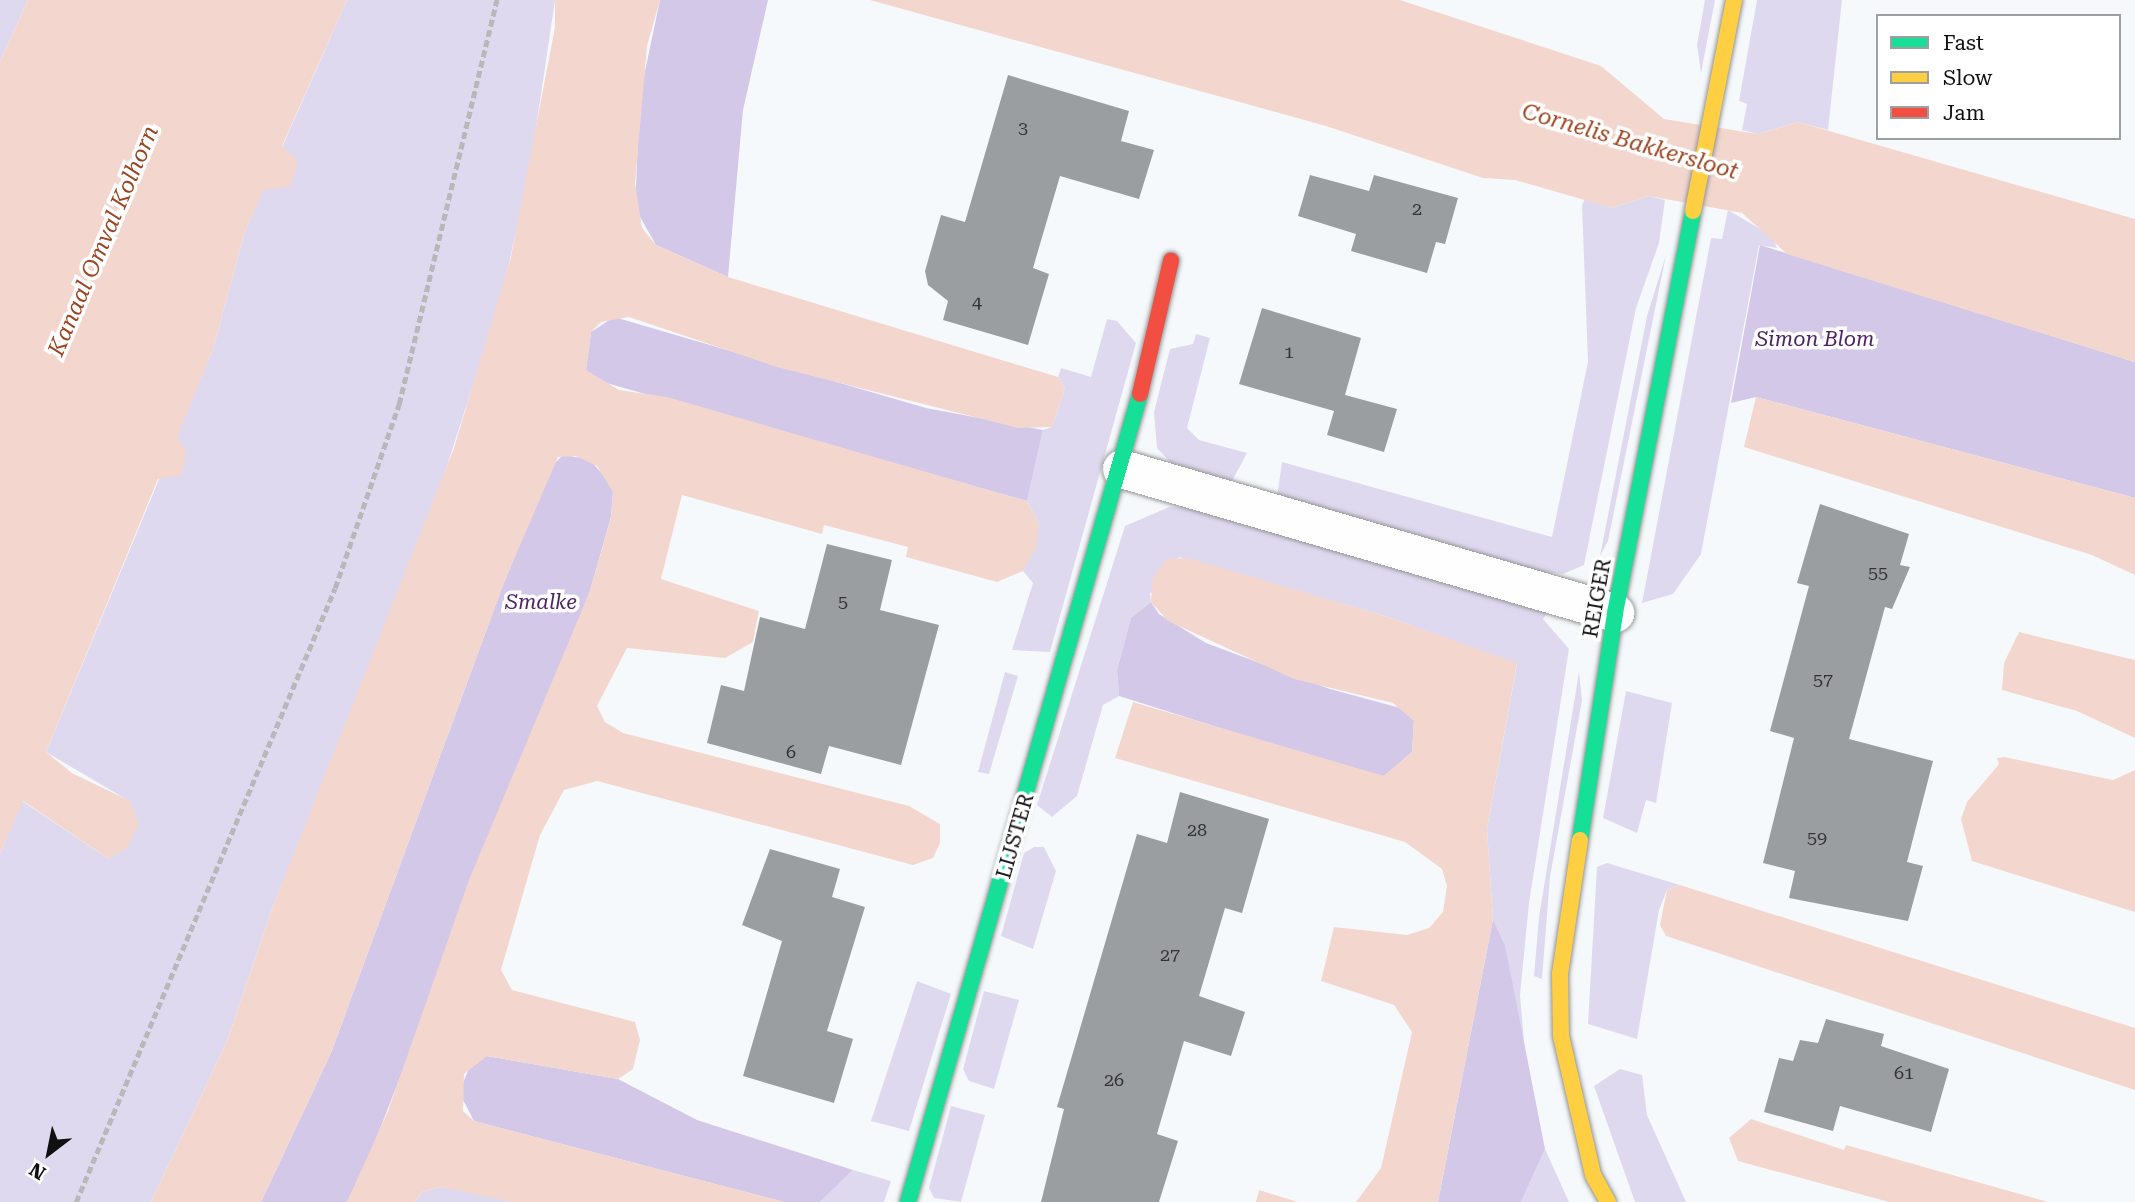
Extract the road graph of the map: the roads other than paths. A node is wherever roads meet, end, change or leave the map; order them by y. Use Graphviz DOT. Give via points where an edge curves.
graph roads {
  1 [pos="1734,0"];
  2 [pos="1171,261"];
  3 [pos="1122,469"];
  4 [pos="1615,613"];
  5 [pos="908,1202"];
  6 [pos="1608,1202"];
  1 -- 4 [label="street, REIGER"];
  2 -- 3 [label="street, LIJSTER"];
  3 -- 4 [label="street"];
  3 -- 5 [label="street, LIJSTER"];
  4 -- 6 [label="street, REIGER" via="1560,974 1561,1035 1593,1175"];
}
